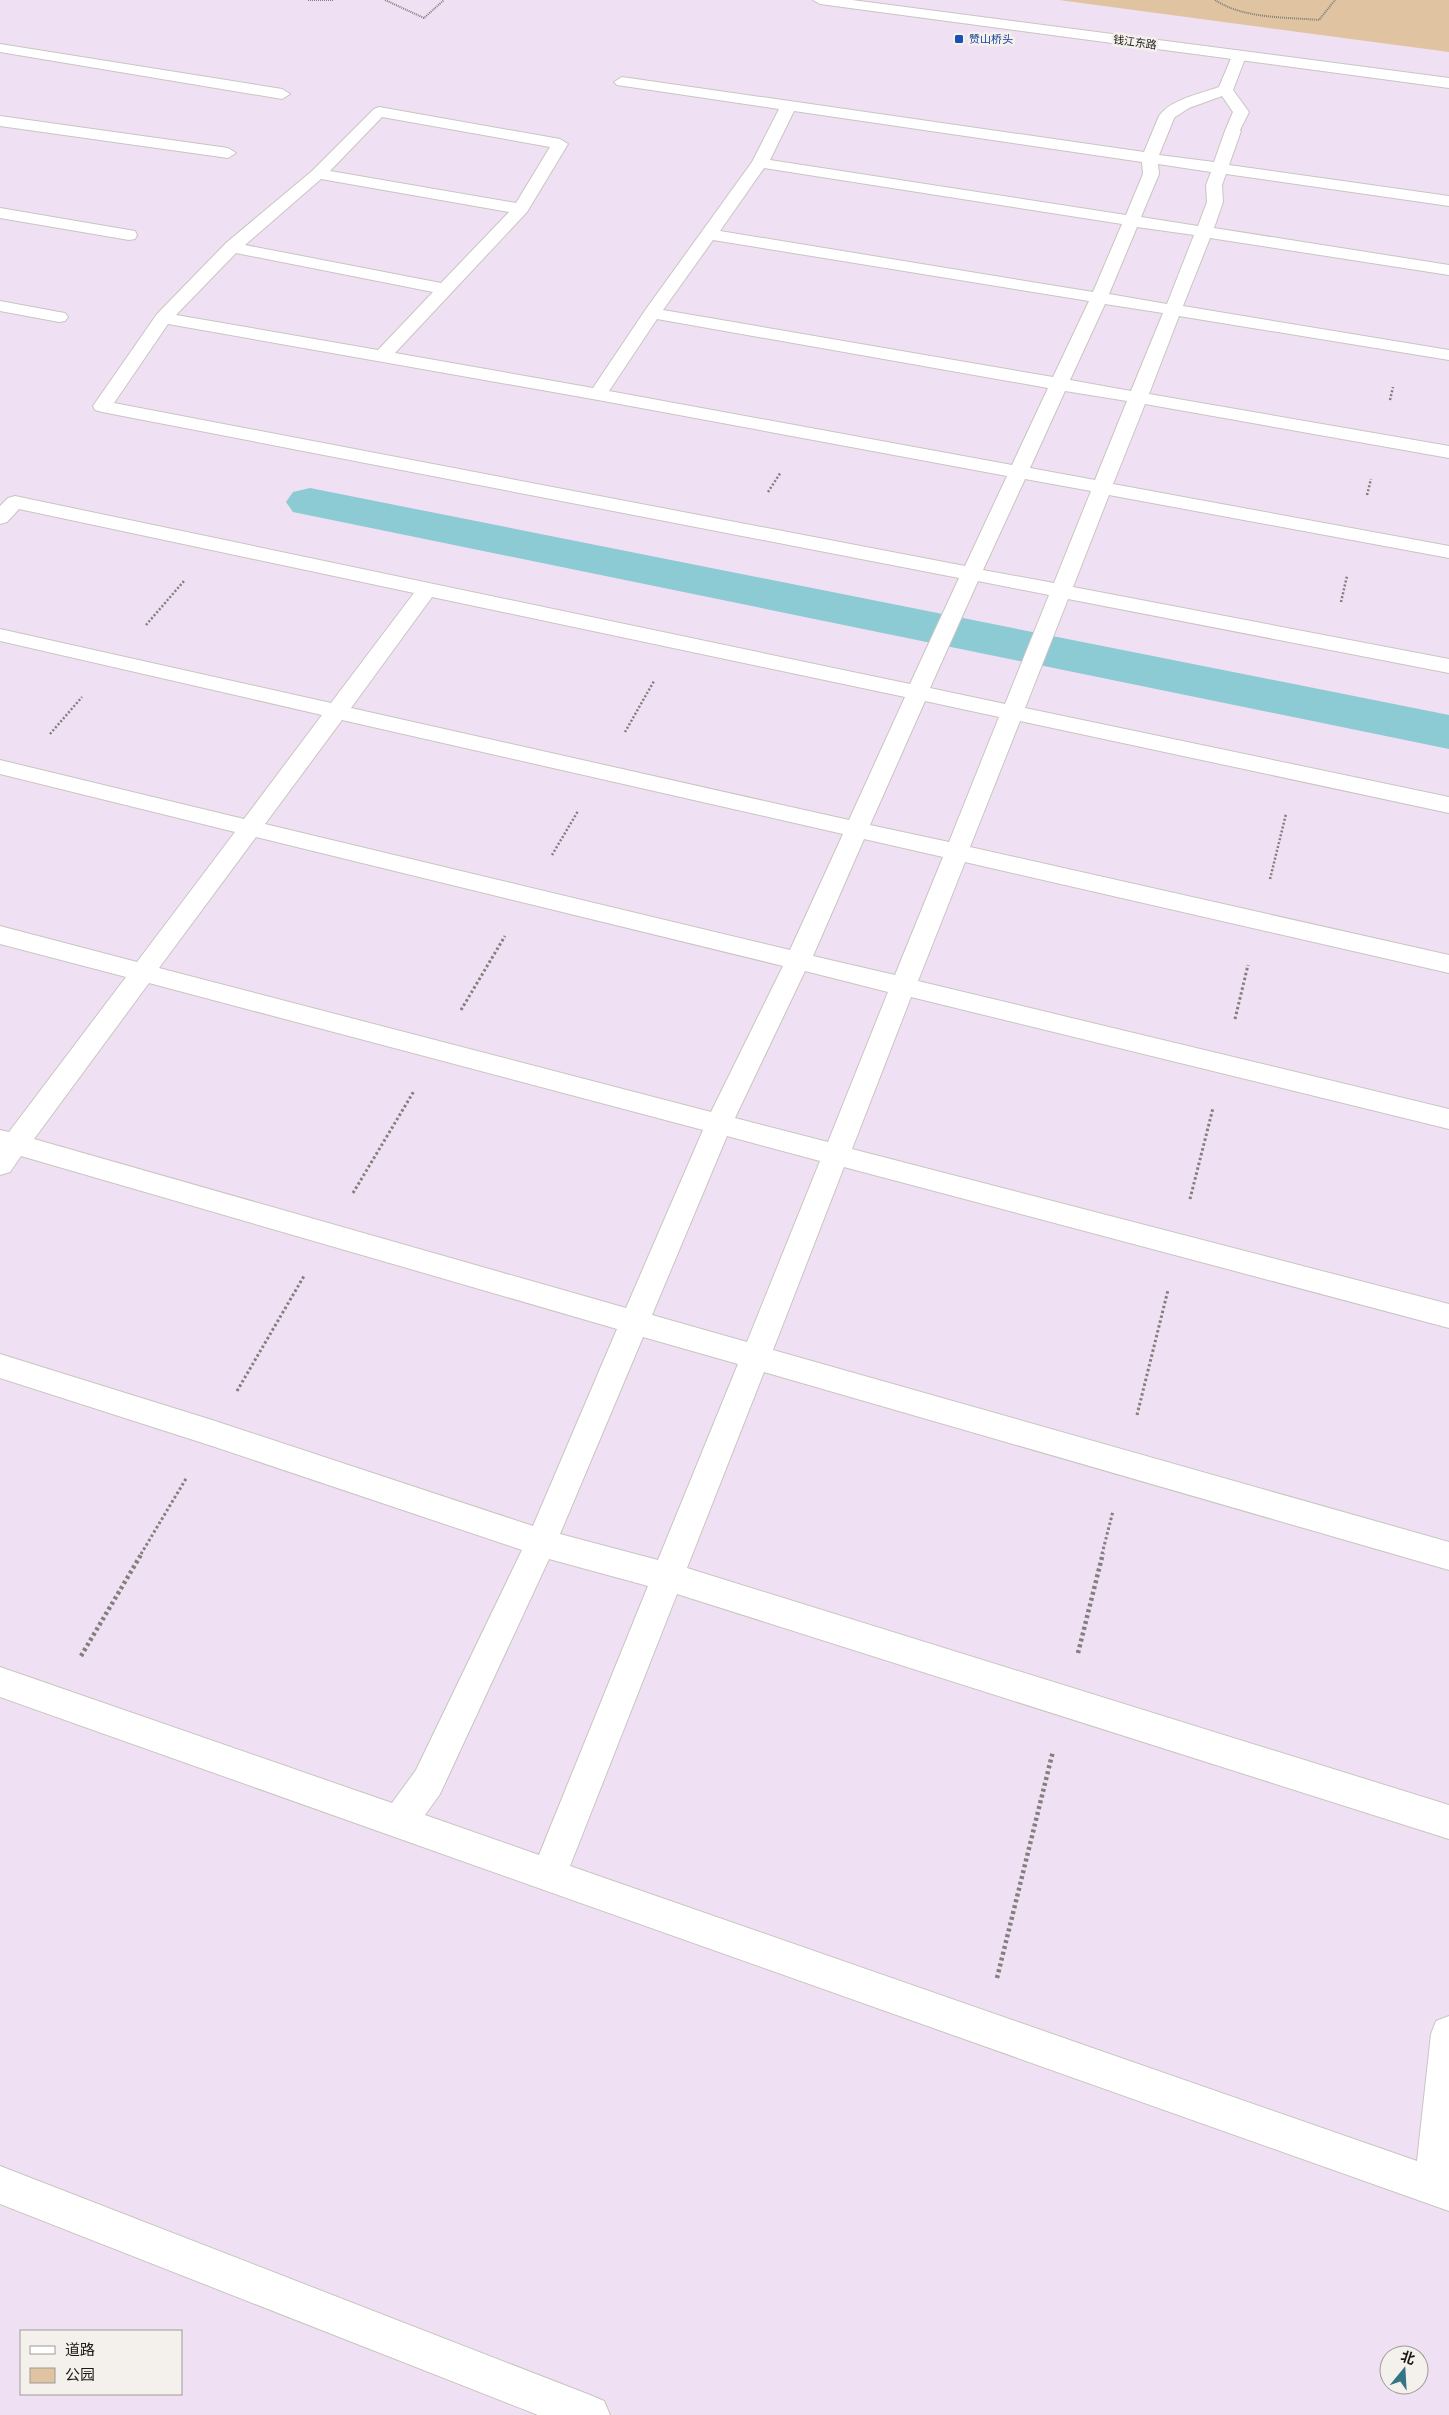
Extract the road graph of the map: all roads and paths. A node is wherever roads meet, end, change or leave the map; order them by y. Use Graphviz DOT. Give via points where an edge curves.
graph roads {
  1 [pos="308,0"];
  2 [pos="334,0"];
  3 [pos="385,0"];
  4 [pos="444,0"];
  5 [pos="820,0"];
  6 [pos="1215,0"];
  7 [pos="1335,0"];
  8 [pos="0,48"];
  9 [pos="1239,56"];
  10 [pos="622,82"];
  11 [pos="1449,83"];
  12 [pos="1225,90"];
  13 [pos="282,94"];
  14 [pos="788,107"];
  15 [pos="0,121"];
  16 [pos="228,153"];
  17 [pos="1150,158"];
  18 [pos="760,163"];
  19 [pos="1219,169"];
  20 [pos="318,174"];
  21 [pos="1449,201"];
  22 [pos="521,209"];
  23 [pos="0,213"];
  24 [pos="1131,220"];
  25 [pos="1204,232"];
  26 [pos="709,234"];
  27 [pos="129,235"];
  28 [pos="232,247"];
  29 [pos="1449,270"];
  30 [pos="445,289"];
  31 [pos="1099,298"];
  32 [pos="0,306"];
  33 [pos="1173,310"];
  34 [pos="652,312"];
  35 [pos="59,317"];
  36 [pos="163,318"];
  37 [pos="1449,355"];
  38 [pos="382,356"];
  39 [pos="1060,384"];
  40 [pos="598,394"];
  41 [pos="1137,398"];
  42 [pos="1449,452"];
  43 [pos="1018,472"];
  44 [pos="1102,488"];
  45 [pos="0,518"];
  46 [pos="1449,552"];
  47 [pos="972,574"];
  48 [pos="427,589"];
  49 [pos="1060,591"];
  50 [pos="0,635"];
  51 [pos="678,642"];
  52 [pos="1449,666"];
  53 [pos="918,693"];
  54 [pos="336,712"];
  55 [pos="1012,712"];
  56 [pos="0,767"];
  57 [pos="601,772"];
  58 [pos="1449,805"];
  59 [pos="250,828"];
  60 [pos="857,830"];
  61 [pos="956,852"];
  62 [pos="528,896"];
  63 [pos="0,935"];
  64 [pos="798,960"];
  65 [pos="1449,964"];
  66 [pos="143,973"];
  67 [pos="903,986"];
  68 [pos="438,1050"];
  69 [pos="1449,1119"];
  70 [pos="719,1123"];
  71 [pos="5,1150"];
  72 [pos="836,1155"];
  73 [pos="329,1234"];
  74 [pos="1449,1316"];
  75 [pos="635,1322"];
  76 [pos="755,1356"];
  77 [pos="0,1366"];
  78 [pos="212,1433"];
  79 [pos="541,1543"];
  80 [pos="1449,1556"];
  81 [pos="668,1577"];
  82 [pos="0,1682"];
  83 [pos="54,1701"];
  84 [pos="398,1822"];
  85 [pos="1449,1822"];
  86 [pos="549,1874"];
  87 [pos="1449,2034"];
  88 [pos="0,2185"];
  89 [pos="1441,2189"];
  90 [pos="590,2415"];
  1 -- 2 [label="path"];
  3 -- 4 [label="path" via="424,18"];
  5 -- 9 [label="street, 钱江东路"];
  6 -- 7 [label="path" via="1221,6 1252,12 1319,20"];
  8 -- 13 [label="street"];
  9 -- 11 [label="street, 钱江东路"];
  9 -- 12 [label="street"];
  10 -- 14 [label="street"];
  12 -- 17 [label="street" via="1167,116"];
  12 -- 19 [label="street" via="1241,112"];
  14 -- 17 [label="street"];
  14 -- 18 [label="street"];
  15 -- 16 [label="street"];
  17 -- 19 [label="street"];
  17 -- 24 [label="street" via="1152,174"];
  18 -- 24 [label="street"];
  18 -- 26 [label="street"];
  19 -- 21 [label="street"];
  19 -- 25 [label="street" via="1214,185 1215,202"];
  20 -- 22 [label="street"];
  20 -- 22 [label="street" via="379,112 560,144"];
  20 -- 28 [label="street"];
  22 -- 30 [label="street"];
  23 -- 27 [label="street"];
  24 -- 25 [label="street"];
  24 -- 31 [label="street"];
  25 -- 29 [label="street"];
  25 -- 33 [label="street"];
  26 -- 31 [label="street"];
  26 -- 34 [label="street"];
  28 -- 30 [label="street"];
  28 -- 36 [label="street"];
  30 -- 38 [label="street"];
  31 -- 33 [label="street"];
  31 -- 39 [label="street"];
  32 -- 35 [label="street"];
  33 -- 37 [label="street"];
  33 -- 41 [label="street"];
  34 -- 39 [label="street"];
  34 -- 40 [label="street"];
  36 -- 38 [label="street"];
  36 -- 47 [label="street" via="102,406"];
  38 -- 40 [label="street"];
  39 -- 41 [label="street"];
  39 -- 43 [label="street"];
  40 -- 43 [label="street"];
  41 -- 42 [label="street"];
  41 -- 44 [label="street"];
  43 -- 44 [label="street"];
  43 -- 47 [label="street"];
  44 -- 46 [label="street"];
  44 -- 49 [label="street"];
  45 -- 48 [label="street" via="15,502"];
  47 -- 49 [label="street"];
  47 -- 53 [label="street"];
  48 -- 51 [label="street"];
  48 -- 54 [label="street"];
  49 -- 52 [label="street"];
  49 -- 55 [label="street"];
  50 -- 54 [label="street"];
  51 -- 53 [label="street"];
  51 -- 57 [label="path"];
  53 -- 55 [label="street"];
  53 -- 60 [label="street"];
  54 -- 57 [label="street"];
  54 -- 59 [label="street"];
  55 -- 58 [label="street"];
  55 -- 61 [label="street"];
  56 -- 59 [label="street"];
  57 -- 60 [label="street"];
  57 -- 62 [label="path"];
  59 -- 62 [label="street"];
  59 -- 66 [label="street"];
  60 -- 61 [label="street"];
  60 -- 64 [label="street"];
  61 -- 65 [label="street"];
  61 -- 67 [label="street"];
  62 -- 64 [label="street"];
  62 -- 68 [label="path"];
  63 -- 66 [label="street"];
  64 -- 67 [label="street"];
  64 -- 70 [label="street"];
  66 -- 68 [label="street"];
  66 -- 71 [label="street"];
  67 -- 69 [label="street"];
  67 -- 72 [label="street"];
  68 -- 70 [label="street"];
  68 -- 73 [label="path"];
  70 -- 72 [label="street"];
  70 -- 75 [label="street"];
  71 -- 73 [label="street"];
  72 -- 74 [label="street"];
  72 -- 76 [label="street"];
  73 -- 75 [label="street"];
  73 -- 78 [label="path"];
  75 -- 76 [label="street"];
  75 -- 79 [label="street"];
  76 -- 80 [label="street"];
  76 -- 81 [label="street"];
  77 -- 78 [label="street"];
  78 -- 79 [label="street"];
  78 -- 83 [label="path"];
  79 -- 81 [label="street"];
  79 -- 84 [label="street" via="428,1782"];
  81 -- 85 [label="street"];
  81 -- 86 [label="street"];
  82 -- 83 [label="street"];
  83 -- 84 [label="street"];
  84 -- 86 [label="street"];
  86 -- 89 [label="street"];
  87 -- 89 [label="street"];
  88 -- 90 [label="street"];
}
